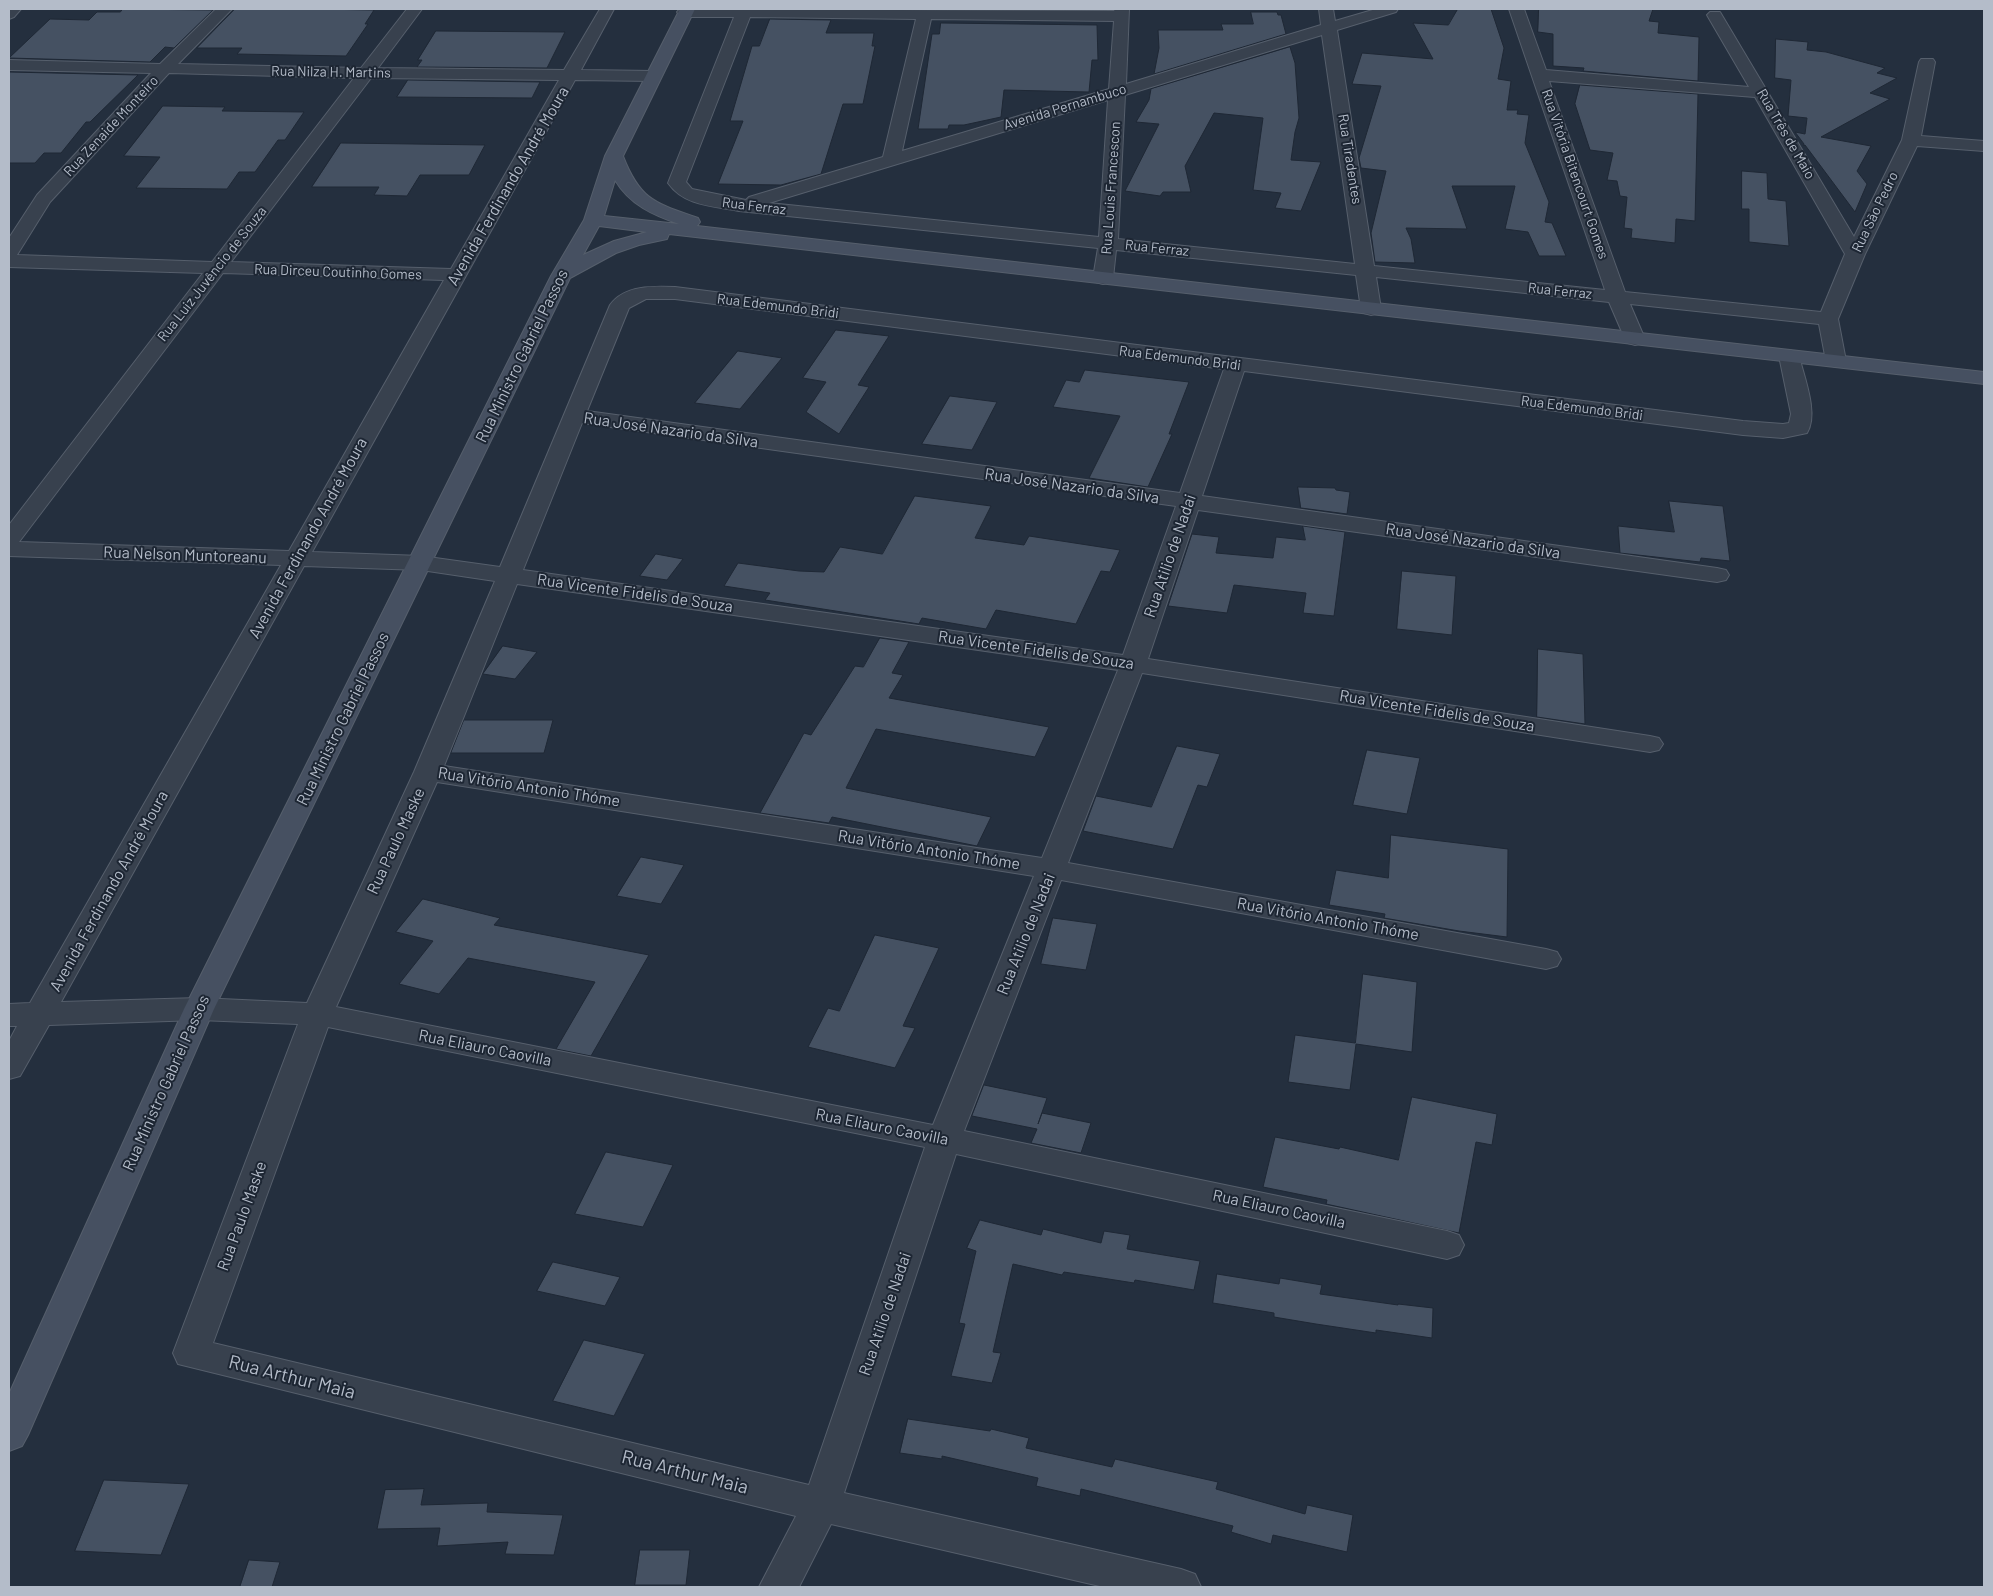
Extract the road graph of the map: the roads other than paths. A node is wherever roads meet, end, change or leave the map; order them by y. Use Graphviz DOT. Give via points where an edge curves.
graph roads {
  1 [pos="13,9"];
  2 [pos="224,9"];
  3 [pos="415,9"];
  4 [pos="607,9"];
  5 [pos="1326,9"];
  6 [pos="1391,9"];
  7 [pos="1516,9"];
  8 [pos="686,10"];
  9 [pos="744,10"];
  10 [pos="925,11"];
  11 [pos="1122,12"];
  12 [pos="9,14"];
  13 [pos="1715,15"];
  14 [pos="1330,28"];
  15 [pos="1927,62"];
  16 [pos="9,65"];
  17 [pos="166,68"];
  18 [pos="368,73"];
  19 [pos="1541,75"];
  20 [pos="570,76"];
  21 [pos="653,76"];
  22 [pos="1117,90"];
  23 [pos="1762,93"];
  24 [pos="1910,140"];
  25 [pos="1984,146"];
  26 [pos="614,156"];
  27 [pos="891,161"];
  28 [pos="739,205"];
  29 [pos="593,220"];
  30 [pos="722,234"];
  31 [pos="1108,243"];
  32 [pos="9,253"];
  33 [pos="1855,254"];
  34 [pos="9,260"];
  35 [pos="216,269"];
  36 [pos="1367,270"];
  37 [pos="457,276"];
  38 [pos="561,276"];
  39 [pos="1103,278"];
  40 [pos="1617,297"];
  41 [pos="620,305"];
  42 [pos="1371,309"];
  43 [pos="1828,319"];
  44 [pos="1635,339"];
  45 [pos="1789,356"];
  46 [pos="1836,361"];
  47 [pos="1236,366"];
  48 [pos="1984,378"];
  49 [pos="576,416"];
  50 [pos="1188,502"];
  51 [pos="9,540"];
  52 [pos="9,549"];
  53 [pos="297,558"];
  54 [pos="421,562"];
  55 [pos="510,574"];
  56 [pos="1717,575"];
  57 [pos="1133,664"];
  58 [pos="1650,744"];
  59 [pos="428,772"];
  60 [pos="1052,869"];
  61 [pos="1546,959"];
  62 [pos="199,1009"];
  63 [pos="316,1014"];
  64 [pos="9,1015"];
  65 [pos="38,1015"];
  66 [pos="9,1068"];
  67 [pos="944,1139"];
  68 [pos="1447,1244"];
  69 [pos="191,1353"];
  70 [pos="9,1435"];
  71 [pos="821,1505"];
  72 [pos="779,1587"];
  73 [pos="1181,1587"];
  1 -- 12 [label="street"];
  2 -- 17 [label="street, Rua Zenaide Monteiro"];
  3 -- 18 [label="street, Rua Luiz Juvêncio de Souza"];
  4 -- 20 [label="street, Avenida Ferdinando André Moura"];
  5 -- 14 [label="street, Rua Tiradentes"];
  6 -- 14 [label="street, Avenida Pernambuco"];
  7 -- 19 [label="street, Rua Vitória Bitencourt Gomes"];
  8 -- 9 [label="street"];
  8 -- 21 [label="main road, Rua Ministro Gabriel Passos"];
  9 -- 10 [label="street"];
  9 -- 28 [label="street, Rua Ferraz" via="677,183 686,193"];
  10 -- 11 [label="street"];
  10 -- 27 [label="street"];
  11 -- 22 [label="street, Rua Louis Francescon"];
  13 -- 23 [label="street, Rua Três de Maio"];
  14 -- 22 [label="street, Avenida Pernambuco"];
  14 -- 36 [label="street, Rua Tiradentes"];
  15 -- 24 [label="street, Rua São Pedro"];
  16 -- 17 [label="street, Rua Nilza H. Martins"];
  17 -- 18 [label="street, Rua Nilza H. Martins"];
  17 -- 32 [label="street, Rua Zenaide Monteiro" via="43,199"];
  18 -- 20 [label="street, Rua Nilza H. Martins"];
  18 -- 35 [label="street, Rua Luiz Juvêncio de Souza"];
  19 -- 23 [label="street"];
  19 -- 40 [label="street, Rua Vitória Bitencourt Gomes"];
  20 -- 21 [label="street, Rua Nilza H. Martins"];
  20 -- 37 [label="street, Avenida Ferdinando André Moura"];
  21 -- 26 [label="main road, Rua Ministro Gabriel Passos"];
  22 -- 27 [label="street, Avenida Pernambuco"];
  22 -- 31 [label="street, Rua Louis Francescon"];
  23 -- 33 [label="street, Rua Três de Maio"];
  24 -- 25 [label="street"];
  24 -- 33 [label="street, Rua São Pedro"];
  26 -- 29 [label="main road, Rua Ministro Gabriel Passos"];
  26 -- 30 [label="main road" via="623,180 635,195 664,212"];
  27 -- 28 [label="street, Avenida Pernambuco"];
  28 -- 31 [label="street, Rua Ferraz"];
  29 -- 30 [label="main road"];
  29 -- 38 [label="main road, Rua Ministro Gabriel Passos"];
  30 -- 38 [label="main road" via="672,233 632,240 596,254"];
  30 -- 39 [label="main road"];
  31 -- 36 [label="street, Rua Ferraz"];
  31 -- 39 [label="street, Rua Louis Francescon"];
  33 -- 43 [label="street, Rua São Pedro"];
  34 -- 35 [label="street, Rua Dirceu Coutinho Gomes"];
  35 -- 37 [label="street, Rua Dirceu Coutinho Gomes"];
  35 -- 51 [label="street, Rua Luiz Juvêncio de Souza"];
  36 -- 40 [label="street, Rua Ferraz"];
  36 -- 42 [label="street, Rua Tiradentes"];
  37 -- 53 [label="street, Avenida Ferdinando André Moura"];
  38 -- 54 [label="main road, Rua Ministro Gabriel Passos"];
  39 -- 42 [label="main road"];
  40 -- 43 [label="street, Rua Ferraz"];
  40 -- 44 [label="street, Rua Vitória Bitencourt Gomes"];
  41 -- 47 [label="street, Rua Edemundo Bridi" via="636,294 675,293"];
  41 -- 49 [label="street, Rua Paulo Maske"];
  42 -- 44 [label="main road"];
  43 -- 46 [label="street"];
  44 -- 45 [label="main road"];
  45 -- 46 [label="main road"];
  45 -- 47 [label="street, Rua Edemundo Bridi" via="1802,414 1799,428 1783,431"];
  46 -- 48 [label="main road"];
  47 -- 50 [label="street, Rua Atilio de Nadai"];
  49 -- 50 [label="street, Rua José Nazario da Silva"];
  49 -- 55 [label="street, Rua Paulo Maske"];
  50 -- 56 [label="street, Rua José Nazario da Silva"];
  50 -- 57 [label="street, Rua Atilio de Nadai"];
  52 -- 53 [label="street, Rua Nelson Muntoreanu"];
  53 -- 54 [label="street, Rua Nelson Muntoreanu"];
  53 -- 65 [label="street, Avenida Ferdinando André Moura"];
  54 -- 55 [label="street, Rua Vicente Fidelis de Souza"];
  54 -- 62 [label="main road, Rua Ministro Gabriel Passos"];
  55 -- 57 [label="street, Rua Vicente Fidelis de Souza"];
  55 -- 59 [label="street, Rua Paulo Maske"];
  57 -- 58 [label="street, Rua Vicente Fidelis de Souza"];
  57 -- 60 [label="street, Rua Atilio de Nadai"];
  59 -- 60 [label="street, Rua Vitório Antonio Thóme"];
  59 -- 63 [label="street, Rua Paulo Maske"];
  60 -- 61 [label="street, Rua Vitório Antonio Thóme"];
  60 -- 67 [label="street, Rua Atilio de Nadai"];
  62 -- 63 [label="street, Rua Eliauro Caovilla"];
  62 -- 65 [label="street, Rua Eliauro Caovilla"];
  62 -- 70 [label="main road, Rua Ministro Gabriel Passos"];
  63 -- 67 [label="street, Rua Eliauro Caovilla"];
  63 -- 69 [label="street, Rua Paulo Maske"];
  64 -- 65 [label="street, Rua Eliauro Caovilla"];
  65 -- 66 [label="street, Avenida Ferdinando André Moura"];
  67 -- 68 [label="street, Rua Eliauro Caovilla"];
  67 -- 71 [label="street, Rua Atilio de Nadai"];
  69 -- 71 [label="street, Rua Arthur Maia"];
  71 -- 72 [label="street, Rua Atilio de Nadai"];
  71 -- 73 [label="street, Rua Arthur Maia"];
}
